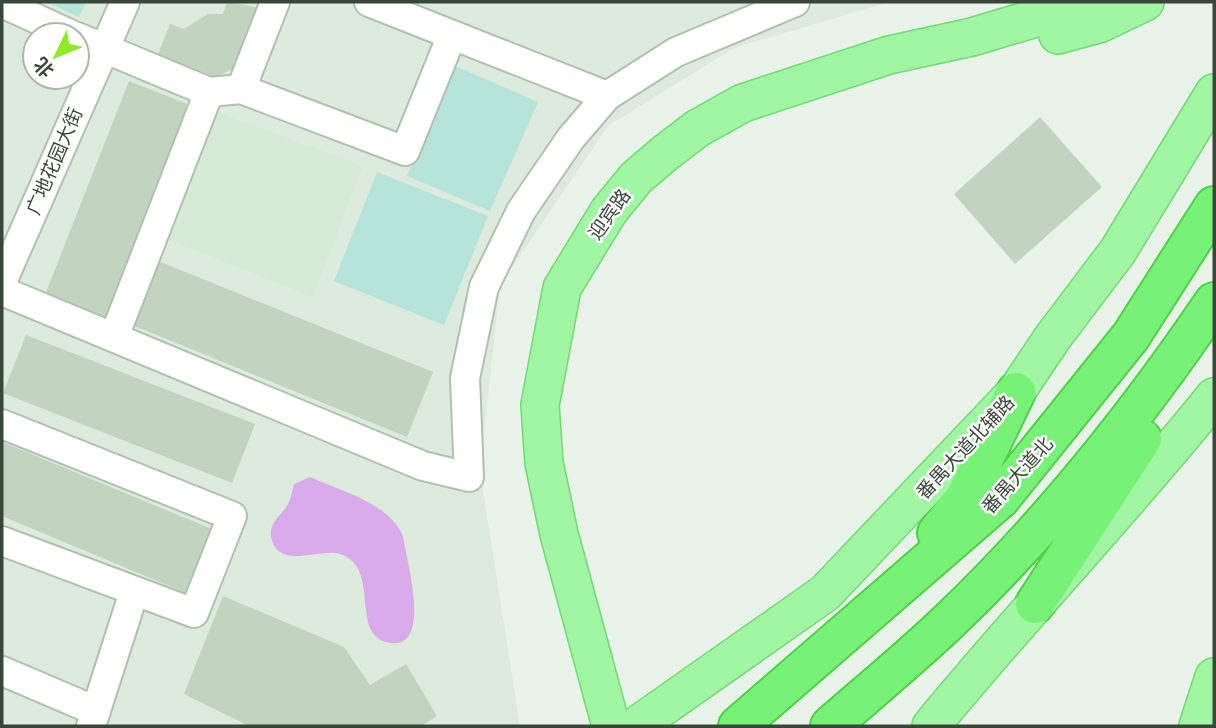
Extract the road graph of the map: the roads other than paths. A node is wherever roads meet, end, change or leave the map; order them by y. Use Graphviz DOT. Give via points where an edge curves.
graph roads {
  1 [pos="125,2"];
  2 [pos="275,2"];
  3 [pos="369,2"];
  4 [pos="795,2"];
  5 [pos="1089,2"];
  6 [pos="1145,2"];
  7 [pos="2,3"];
  8 [pos="41,21"];
  9 [pos="452,35"];
  10 [pos="91,42"];
  11 [pos="91,43"];
  12 [pos="241,89"];
  13 [pos="72,91"];
  14 [pos="209,92"];
  15 [pos="1214,93"];
  16 [pos="607,96"];
  17 [pos="664,154"];
  18 [pos="1214,206"];
  19 [pos="2,282"];
  20 [pos="2,290"];
  21 [pos="1214,302"];
  22 [pos="1214,316"];
  23 [pos="114,337"];
  24 [pos="1016,392"];
  25 [pos="1214,397"];
  26 [pos="2,424"];
  27 [pos="2,541"];
  28 [pos="134,592"];
  29 [pos="881,600"];
  30 [pos="1035,604"];
  31 [pos="2,671"];
  32 [pos="1214,677"];
  33 [pos="93,719"];
  34 [pos="611,726"];
  35 [pos="636,726"];
  36 [pos="738,726"];
  37 [pos="831,726"];
  38 [pos="932,726"];
  39 [pos="1198,726"];
  1 -- 10 [label="street, 广地花园大街"];
  2 -- 12 [label="street"];
  3 -- 9 [label="street"];
  4 -- 16 [label="street" via="677,52"];
  5 -- 17 [label="main road, 迎宾路" via="972,37 889,55 743,103"];
  6 -- 17 [label="main road" via="1099,24 821,93 718,128"];
  7 -- 8 [label="street"];
  9 -- 12 [label="street" via="405,151"];
  9 -- 16 [label="street"];
  11 -- 14 [label="street"];
  12 -- 14 [label="street"];
  13 -- 19 [label="street, 广地花园大街"];
  14 -- 23 [label="street"];
  15 -- 24 [label="main road, 番禺大道北辅路" via="1118,251"];
  16 -- 23 [label="street" via="571,138 521,211 484,287 465,379 469,477 423,466"];
  17 -- 34 [label="main road, 迎宾路" via="636,177 609,211 562,288 540,405 544,463"];
  18 -- 29 [label="highway, 番禺大道北" via="1131,336 1000,499"];
  20 -- 23 [label="street"];
  21 -- 37 [label="highway" via="1150,396 993,576"];
  22 -- 30 [label="highway" via="1178,383"];
  24 -- 29 [label="highway" via="965,498"];
  24 -- 35 [label="main road, 番禺大道北辅路" via="825,593"];
  25 -- 30 [label="main road" via="1147,481"];
  26 -- 28 [label="street" via="232,516 194,613"];
  27 -- 28 [label="street"];
  28 -- 33 [label="street"];
  29 -- 36 [label="highway, 番禺大道北"];
  30 -- 38 [label="main road"];
  31 -- 33 [label="street"];
  32 -- 39 [label="main road"];
}
